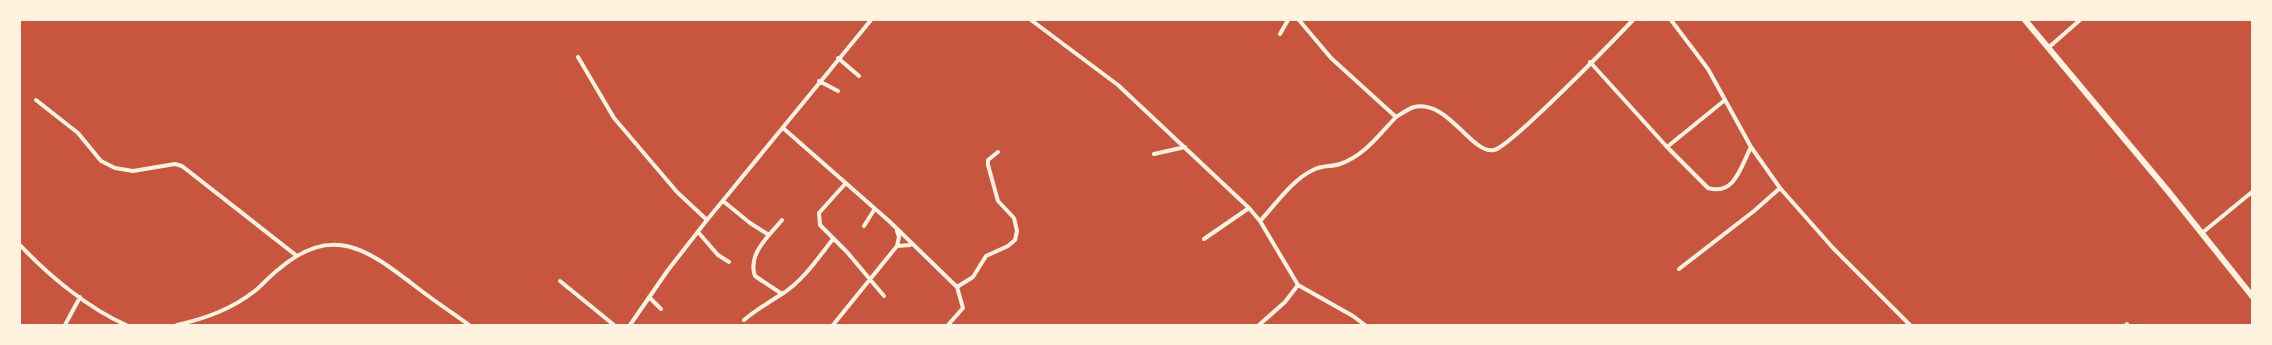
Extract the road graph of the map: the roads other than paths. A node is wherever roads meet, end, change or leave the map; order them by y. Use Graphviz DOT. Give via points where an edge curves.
graph roads {
  1 [pos="871,20"];
  2 [pos="1031,20"];
  3 [pos="1288,20"];
  4 [pos="1299,20"];
  5 [pos="1633,20"];
  6 [pos="1672,20"];
  7 [pos="2025,20"];
  8 [pos="2080,20"];
  9 [pos="1280,34"];
  10 [pos="2048,48"];
  11 [pos="578,57"];
  12 [pos="838,58"];
  13 [pos="1590,62"];
  14 [pos="858,76"];
  15 [pos="819,81"];
  16 [pos="838,91"];
  17 [pos="36,100"];
  18 [pos="1725,100"];
  19 [pos="1396,118"];
  20 [pos="783,128"];
  21 [pos="1185,147"];
  22 [pos="1667,147"];
  23 [pos="1751,147"];
  24 [pos="998,152"];
  25 [pos="1154,154"];
  26 [pos="845,184"];
  27 [pos="1780,188"];
  28 [pos="2252,192"];
  29 [pos="723,201"];
  30 [pos="1249,208"];
  31 [pos="874,210"];
  32 [pos="707,220"];
  33 [pos="782,220"];
  34 [pos="1260,221"];
  35 [pos="864,226"];
  36 [pos="897,230"];
  37 [pos="698,232"];
  38 [pos="2202,233"];
  39 [pos="769,235"];
  40 [pos="833,239"];
  41 [pos="1204,239"];
  42 [pos="20,245"];
  43 [pos="912,245"];
  44 [pos="897,246"];
  45 [pos="297,256"];
  46 [pos="729,262"];
  47 [pos="1679,269"];
  48 [pos="870,279"];
  49 [pos="560,281"];
  50 [pos="1298,285"];
  51 [pos="958,287"];
  52 [pos="782,294"];
  53 [pos="884,296"];
  54 [pos="2252,296"];
  55 [pos="80,297"];
  56 [pos="649,297"];
  57 [pos="660,309"];
  58 [pos="744,320"];
  59 [pos="65,325"];
  60 [pos="126,325"];
  61 [pos="177,325"];
  62 [pos="469,325"];
  63 [pos="614,325"];
  64 [pos="630,325"];
  65 [pos="833,325"];
  66 [pos="948,325"];
  67 [pos="1259,325"];
  68 [pos="1365,325"];
  69 [pos="1910,325"];
  1 -- 12 [label="street"];
  2 -- 21 [label="street" via="1118,85"];
  3 -- 9 [label="street"];
  4 -- 19 [label="street" via="1331,58"];
  5 -- 13 [label="street"];
  6 -- 18 [label="street" via="1708,69"];
  7 -- 10 [label="street"];
  8 -- 10 [label="street"];
  10 -- 38 [label="street"];
  11 -- 32 [label="street" via="614,118 677,192"];
  12 -- 14 [label="street"];
  12 -- 15 [label="street"];
  13 -- 19 [label="street" via="1539,112 1495,150 1482,149 1435,109 1414,107"];
  13 -- 22 [label="street"];
  15 -- 16 [label="street"];
  15 -- 20 [label="street"];
  17 -- 45 [label="street" via="78,134 101,161 115,168 133,171 175,164 182,166"];
  18 -- 22 [label="street"];
  18 -- 23 [label="street"];
  19 -- 34 [label="street" via="1365,150 1352,159 1313,170 1296,182"];
  20 -- 26 [label="street"];
  20 -- 29 [label="street"];
  21 -- 25 [label="street"];
  21 -- 30 [label="street"];
  22 -- 23 [label="street" via="1708,188 1716,190 1722,190 1732,183"];
  23 -- 27 [label="street"];
  24 -- 51 [label="street" via="988,160 988,165 998,201 1014,218 1017,231 1015,240 986,256 974,276"];
  26 -- 31 [label="street"];
  26 -- 40 [label="street" via="819,213 820,225"];
  27 -- 47 [label="street"];
  27 -- 69 [label="street" via="1833,248"];
  28 -- 38 [label="street"];
  29 -- 32 [label="street"];
  29 -- 39 [label="street"];
  30 -- 34 [label="street"];
  30 -- 41 [label="street"];
  31 -- 35 [label="street"];
  31 -- 36 [label="street"];
  32 -- 37 [label="street"];
  33 -- 39 [label="street"];
  34 -- 50 [label="street"];
  36 -- 43 [label="street"];
  36 -- 44 [label="street"];
  37 -- 46 [label="street" via="718,255"];
  37 -- 56 [label="street"];
  38 -- 54 [label="street"];
  39 -- 52 [label="street" via="753,259 753,270 755,276 763,283"];
  40 -- 48 [label="street"];
  40 -- 52 [label="street" via="808,270"];
  42 -- 55 [label="street" via="39,265"];
  43 -- 44 [label="street"];
  43 -- 51 [label="street"];
  44 -- 48 [label="street"];
  45 -- 61 [label="street" via="233,306 218,314"];
  45 -- 62 [label="street" via="333,244 357,248 379,259"];
  48 -- 53 [label="street"];
  48 -- 65 [label="street"];
  49 -- 63 [label="street" via="605,322"];
  50 -- 67 [label="street" via="1285,302"];
  50 -- 68 [label="street"];
  51 -- 66 [label="street" via="963,308"];
  52 -- 58 [label="street" via="765,303"];
  55 -- 59 [label="street"];
  55 -- 60 [label="street"];
  56 -- 57 [label="street"];
  56 -- 64 [label="street"];
}
